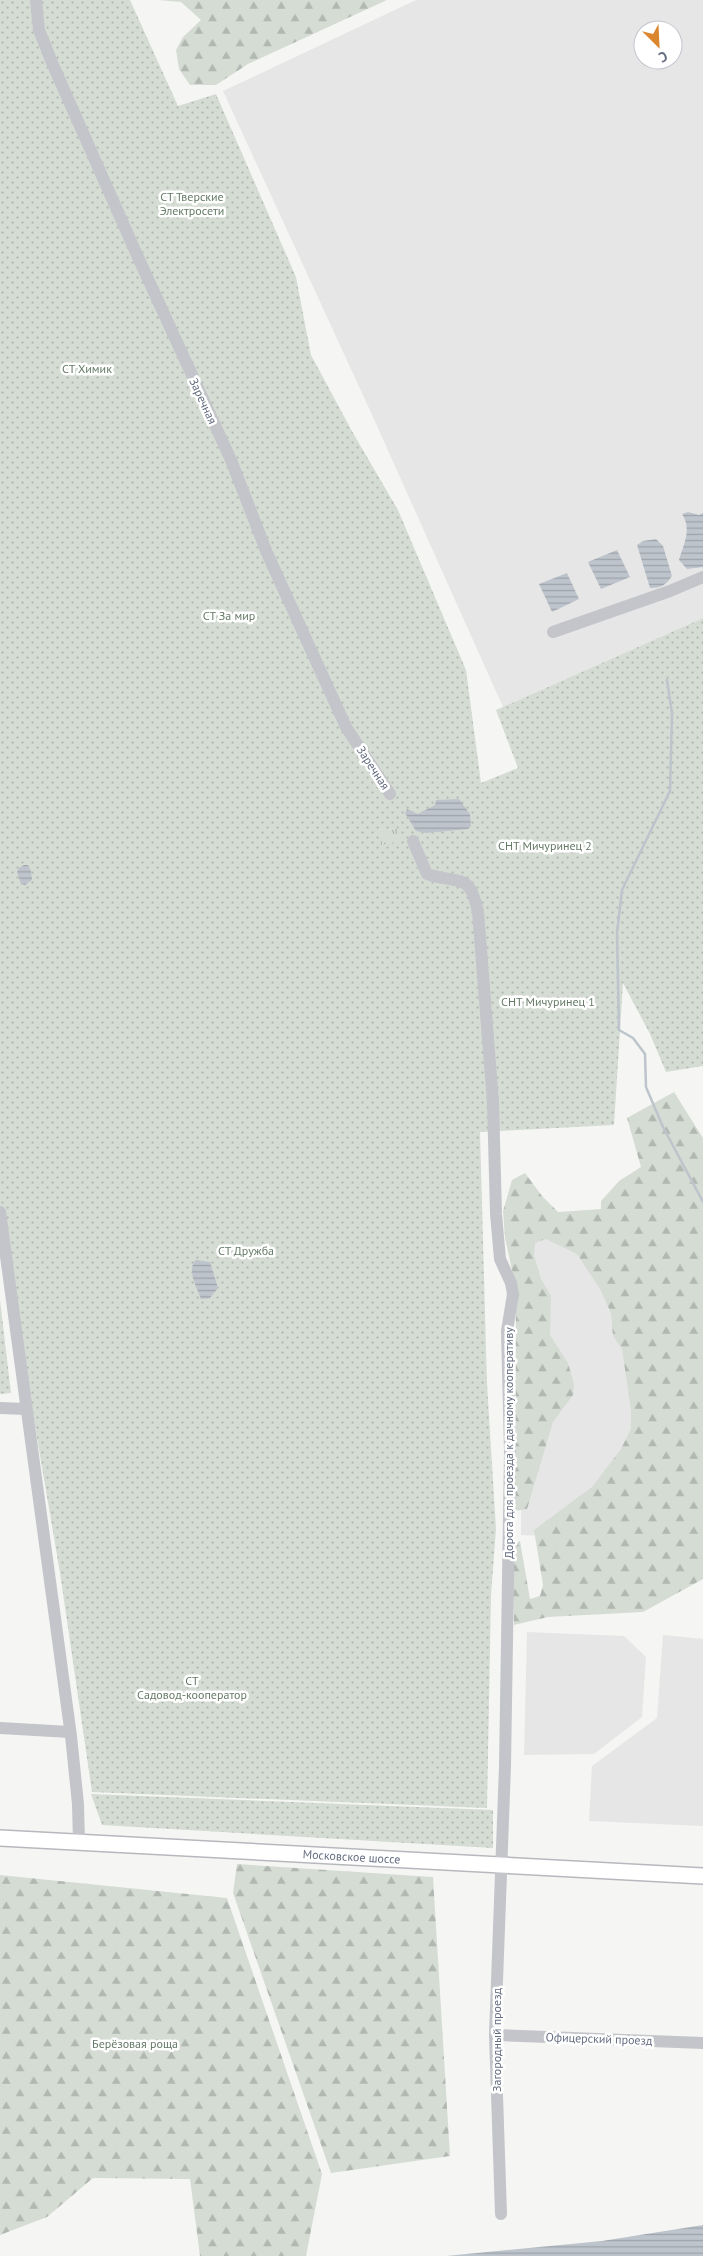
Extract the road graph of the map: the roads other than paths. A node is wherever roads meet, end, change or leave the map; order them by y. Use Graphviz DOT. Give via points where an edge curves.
graph roads {
  1 [pos="36,0"];
  2 [pos="703,577"];
  3 [pos="553,632"];
  4 [pos="390,794"];
  5 [pos="413,841"];
  6 [pos="0,1212"];
  7 [pos="0,1408"];
  8 [pos="26,1409"];
  9 [pos="0,1728"];
  10 [pos="70,1732"];
  11 [pos="0,1838"];
  12 [pos="79,1843"];
  13 [pos="502,1866"];
  14 [pos="703,1876"];
  15 [pos="495,2036"];
  16 [pos="703,2043"];
  17 [pos="501,2214"];
  1 -- 4 [label="street, Заречная" via="39,30 60,82 231,460 267,553 346,727"];
  2 -- 3 [label="street"];
  5 -- 13 [label="street, Дорога для проезда к дачному кооперативу" via="427,874 463,881 471,887 478,912 493,1102 500,1259 513,1294 507,1331 510,1452"];
  6 -- 8 [label="street"];
  7 -- 8 [label="street"];
  8 -- 10 [label="street"];
  9 -- 10 [label="street"];
  10 -- 12 [label="street"];
  11 -- 12 [label="main road, Московское шоссе"];
  12 -- 13 [label="main road, Московское шоссе"];
  13 -- 14 [label="main road, Московское шоссе"];
  13 -- 15 [label="street, Загородный проезд"];
  15 -- 16 [label="street, Офицерский проезд"];
  15 -- 17 [label="street, Загородный проезд"];
}
